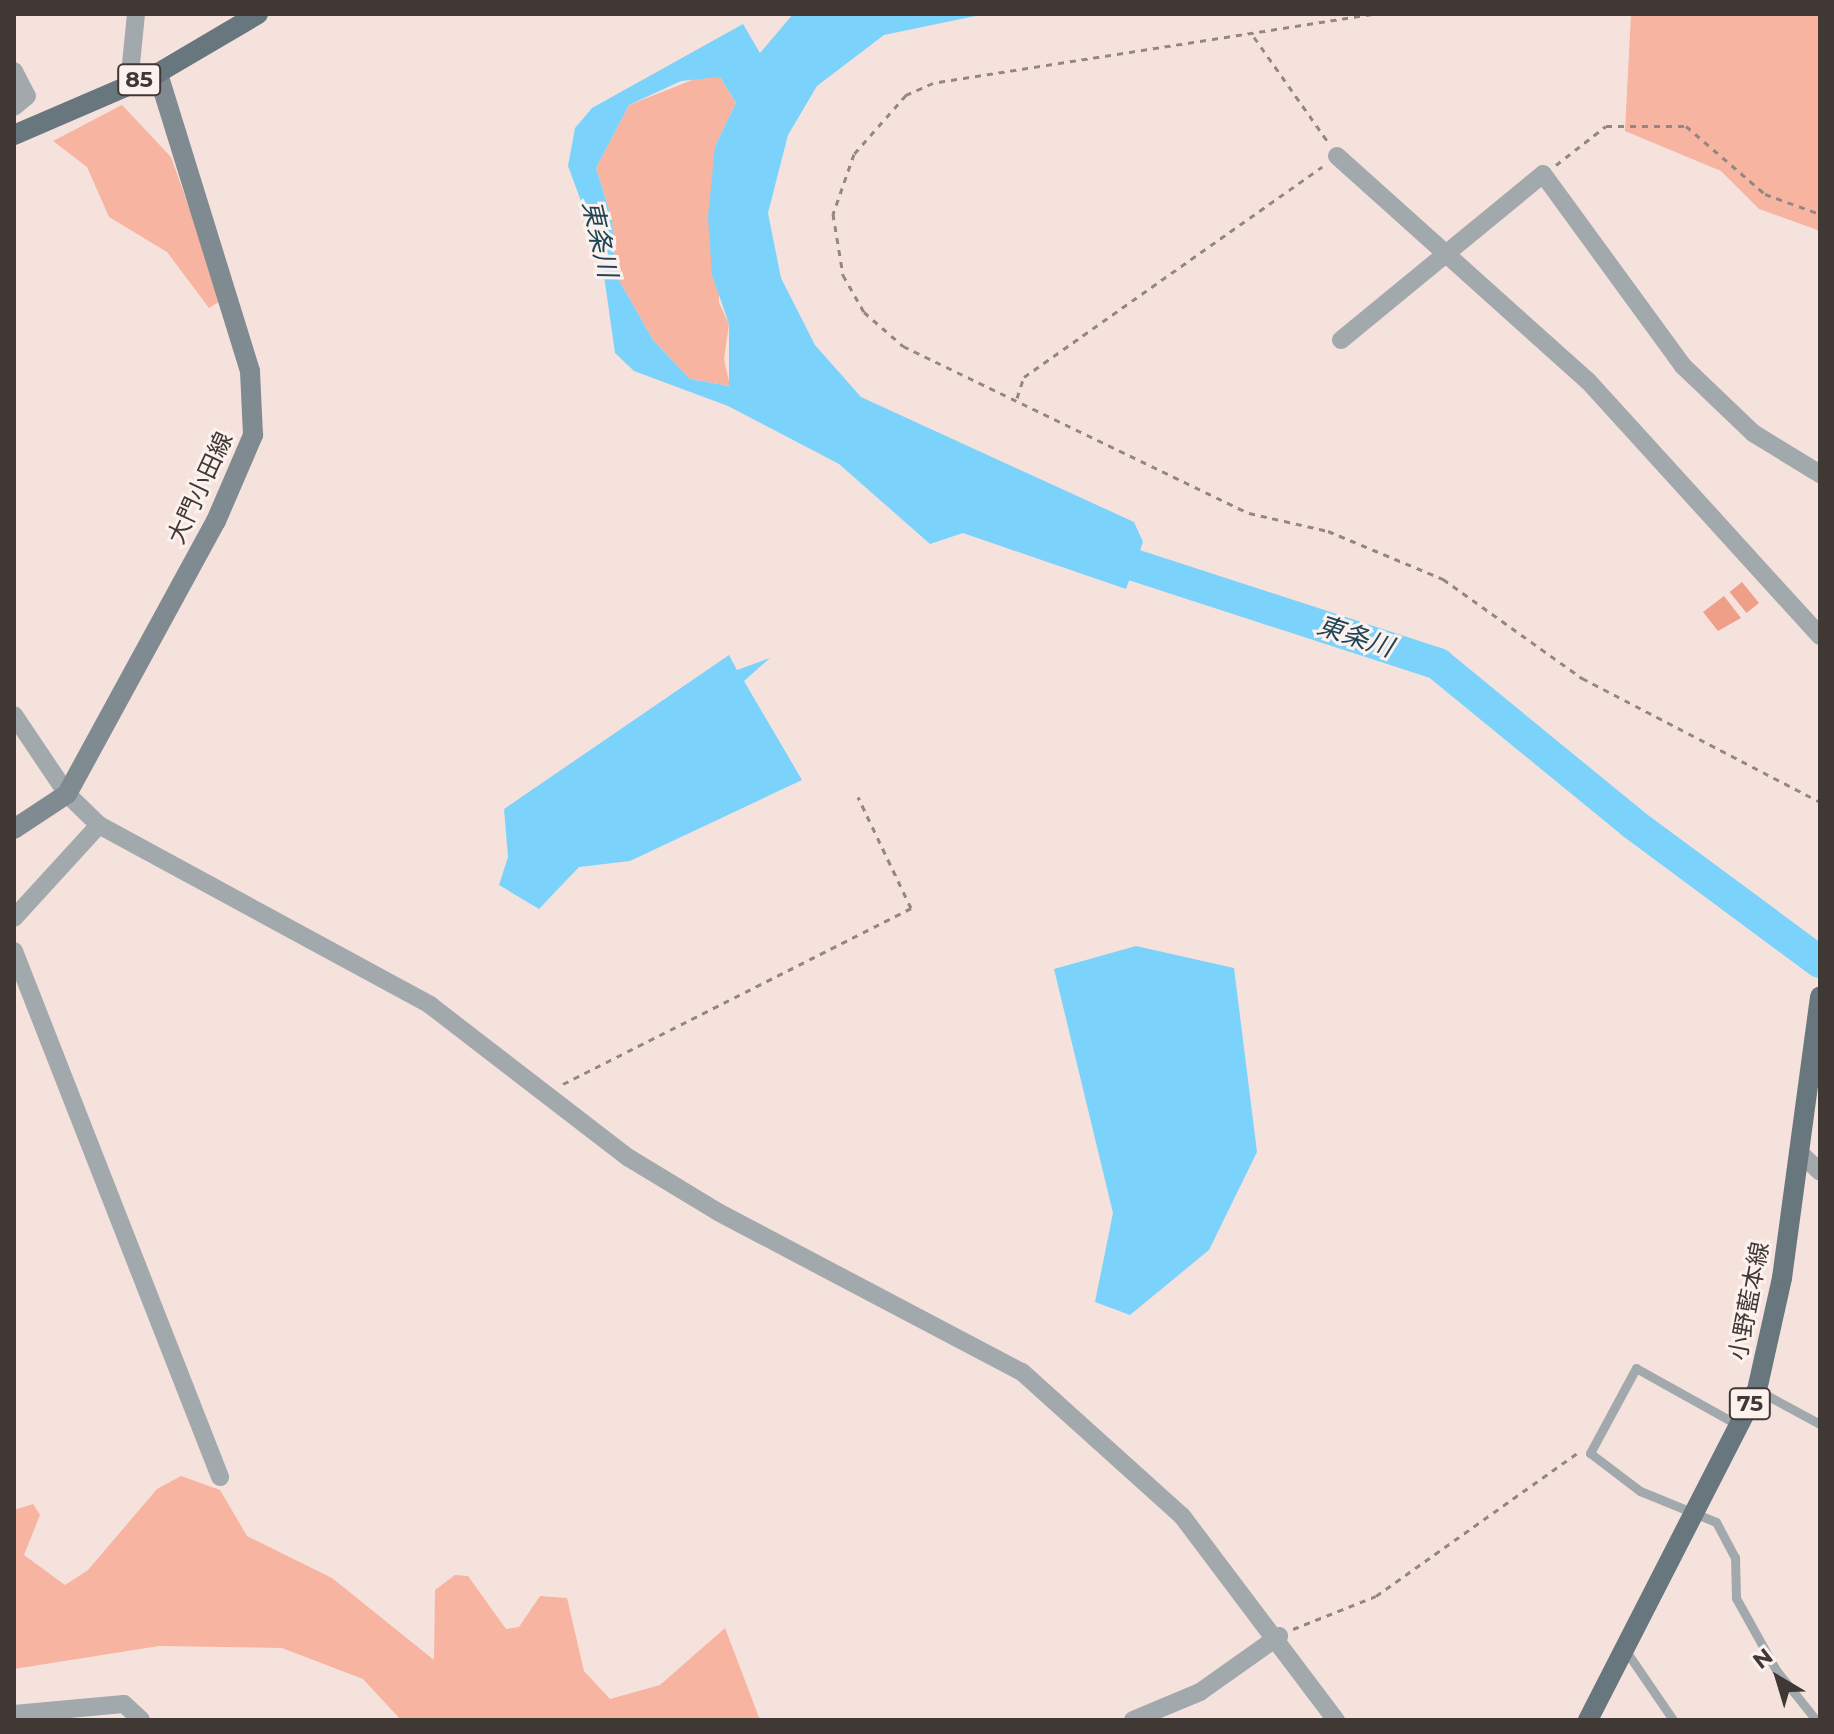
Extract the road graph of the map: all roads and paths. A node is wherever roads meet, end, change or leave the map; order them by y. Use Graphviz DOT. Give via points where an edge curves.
graph roads {
  1 [pos="136,14"];
  2 [pos="258,14"];
  3 [pos="1372,14"];
  4 [pos="1254,37"];
  5 [pos="14,71"];
  6 [pos="158,73"];
  7 [pos="129,84"];
  8 [pos="14,107"];
  9 [pos="14,135"];
  10 [pos="1337,156"];
  11 [pos="1543,174"];
  12 [pos="1820,214"];
  13 [pos="1445,253"];
  14 [pos="1341,340"];
  15 [pos="1017,398"];
  16 [pos="1820,474"];
  17 [pos="1820,636"];
  18 [pos="14,715"];
  19 [pos="67,794"];
  20 [pos="858,797"];
  21 [pos="1820,802"];
  22 [pos="99,825"];
  23 [pos="14,829"];
  24 [pos="14,918"];
  25 [pos="14,951"];
  26 [pos="1820,997"];
  27 [pos="546,1092"];
  28 [pos="1801,1154"];
  29 [pos="1820,1172"];
  30 [pos="1757,1390"];
  31 [pos="1820,1424"];
  32 [pos="1740,1426"];
  33 [pos="1590,1453"];
  34 [pos="220,1477"];
  35 [pos="1697,1515"];
  36 [pos="1279,1636"];
  37 [pos="1626,1651"];
  38 [pos="14,1714"];
  39 [pos="141,1720"];
  40 [pos="1133,1720"];
  41 [pos="1336,1720"];
  42 [pos="1588,1720"];
  43 [pos="1673,1720"];
  44 [pos="1816,1720"];
  1 -- 7 [label="street"];
  2 -- 6 [label="main road, 85"];
  3 -- 4 [label="path"];
  4 -- 10 [label="path"];
  4 -- 15 [label="path" via="933,83 906,95 854,154 833,214 843,275 864,312 903,346"];
  5 -- 8 [label="street" via="27,96"];
  6 -- 7 [label="main road, 85"];
  6 -- 19 [label="main road, 大門小田線" via="250,371 253,435 216,521"];
  7 -- 9 [label="main road, 85"];
  10 -- 13 [label="street"];
  10 -- 15 [label="path" via="1024,377"];
  11 -- 12 [label="path" via="1606,126 1686,126 1765,194"];
  11 -- 13 [label="street"];
  11 -- 16 [label="street" via="1683,366 1753,433"];
  13 -- 14 [label="street"];
  13 -- 17 [label="street" via="1588,381"];
  15 -- 21 [label="path" via="1249,513 1328,531 1443,579 1582,678"];
  18 -- 19 [label="street"];
  19 -- 22 [label="street"];
  19 -- 23 [label="main road, 大門小田線"];
  20 -- 27 [label="path" via="911,908"];
  22 -- 24 [label="street"];
  22 -- 27 [label="street" via="430,1005"];
  25 -- 34 [label="street"];
  26 -- 28 [label="main road, 小野藍本線 / 75" via="1809,1054"];
  27 -- 36 [label="street" via="629,1158 718,1212 1022,1372 1182,1516"];
  28 -- 29 [label="street"];
  28 -- 30 [label="main road, 小野藍本線 / 75"];
  30 -- 31 [label="lane"];
  30 -- 32 [label="main road, 小野藍本線 / 75"];
  32 -- 33 [label="lane" via="1636,1368"];
  32 -- 35 [label="main road, 小野藍本線 / 75"];
  33 -- 35 [label="lane" via="1640,1491"];
  33 -- 36 [label="path" via="1564,1458 1376,1596"];
  35 -- 37 [label="main road, 小野藍本線 / 75"];
  35 -- 44 [label="lane" via="1716,1522 1730,1544 1736,1598 1776,1670"];
  36 -- 40 [label="street" via="1200,1692"];
  36 -- 41 [label="street"];
  37 -- 42 [label="main road, 小野藍本線 / 75"];
  37 -- 43 [label="lane"];
  38 -- 39 [label="street" via="124,1704"];
}
